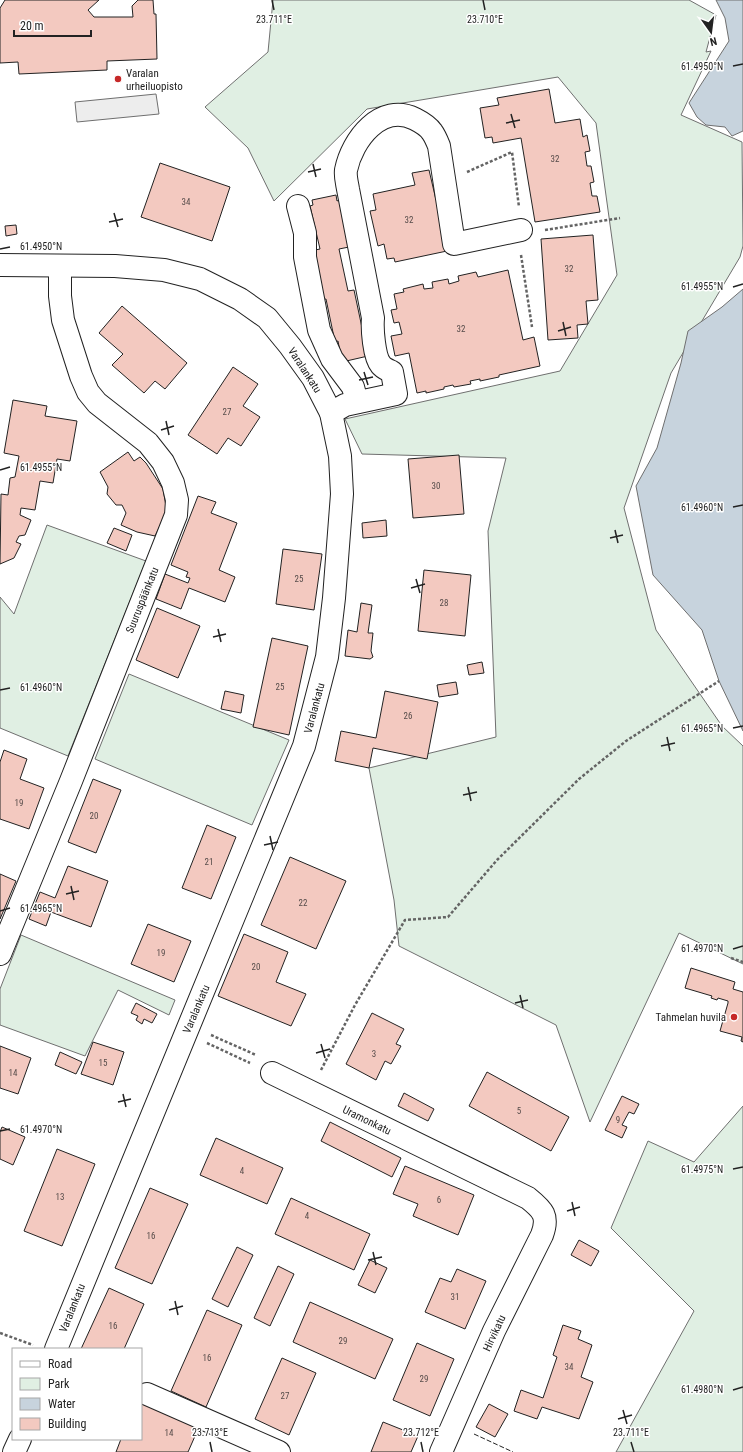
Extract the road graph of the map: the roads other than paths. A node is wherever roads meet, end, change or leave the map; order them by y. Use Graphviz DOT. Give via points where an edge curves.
graph roads {
  1 [pos="298,206"];
  2 [pos="521,230"];
  3 [pos="0,264"];
  4 [pos="60,266"];
  5 [pos="357,402"];
  6 [pos="331,413"];
  7 [pos="0,954"];
  8 [pos="267,1066"];
  9 [pos="544,1215"];
  10 [pos="56,1348"];
  11 [pos="147,1394"];
  12 [pos="20,1440"];
  13 [pos="14,1452"];
  14 [pos="279,1452"];
  15 [pos="441,1452"];
  1 -- 5 [label="street" via="305,233 305,256 319,330 332,359 353,386"];
  2 -- 5 [label="street" via="454,244 439,146 432,132 422,122 398,114 374,123 362,134 346,172 348,189 373,318 372,330 378,358 381,365 392,372 396,394"];
  3 -- 4 [label="street, Varalankatu"];
  4 -- 6 [label="street, Varalankatu" via="115,266 164,270 200,279 240,299 267,318 290,346 313,378"];
  4 -- 7 [label="street, Suuruspäänkatu" via="63,320 88,392 98,404 148,443 163,462 173,483 177,500 176,515"];
  5 -- 6 [label="street"];
  6 -- 10 [label="street, Varalankatu" via="340,456 342,494 334,598 327,657 304,746"];
  8 -- 9 [label="street, Uramonkatu" via="311,1092 528,1198"];
  9 -- 15 [label="street, Hirvikatu" via="546,1225 542,1235 494,1331"];
  11 -- 14 [label="street"];
  12 -- 13 [label="street"];
}
